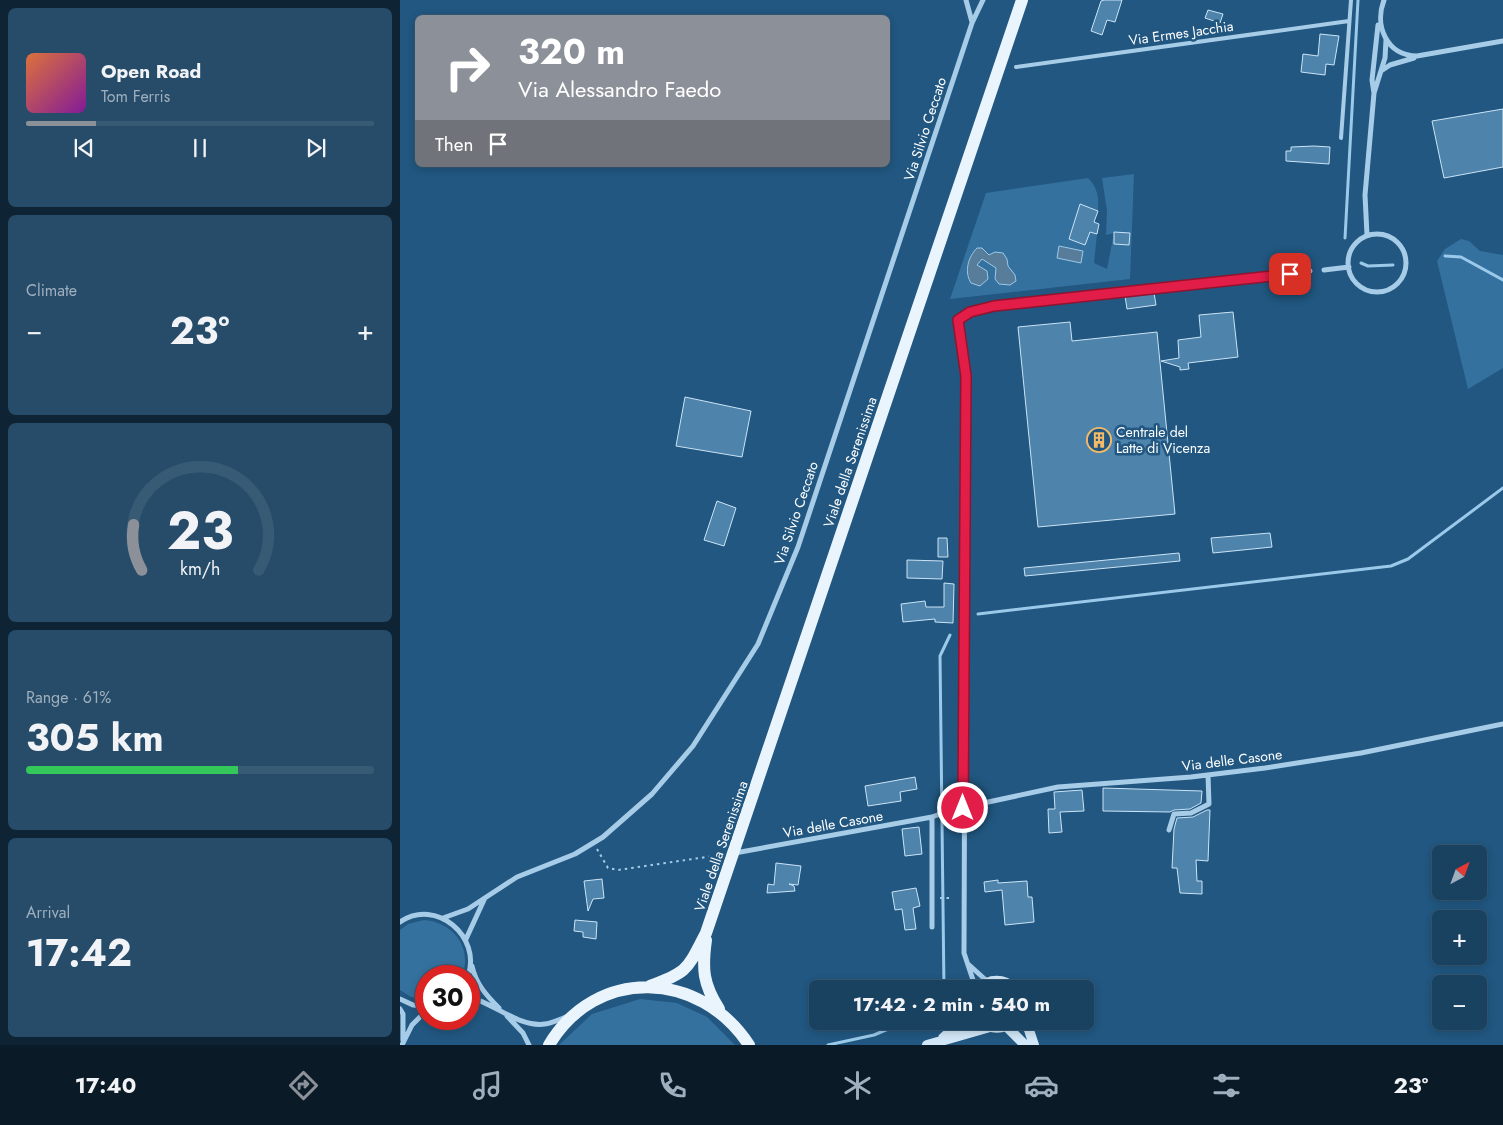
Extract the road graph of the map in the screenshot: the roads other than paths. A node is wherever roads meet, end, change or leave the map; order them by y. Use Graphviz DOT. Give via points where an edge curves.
graph roads {
  1 [pos="966,0"];
  2 [pos="983,0"];
  3 [pos="1022,0"];
  4 [pos="1351,0"];
  5 [pos="1384,0"];
  6 [pos="1349,21"];
  7 [pos="1379,22"];
  8 [pos="972,23"];
  9 [pos="1386,40"];
  10 [pos="1503,41"];
  11 [pos="1418,56"];
  12 [pos="1016,67"];
  13 [pos="1380,71"];
  14 [pos="1374,93"];
  15 [pos="1341,138"];
  16 [pos="1367,235"];
  17 [pos="1349,267"];
  18 [pos="1324,270"];
  19 [pos="1310,271"];
  20 [pos="1503,724"];
  21 [pos="1208,775"];
  22 [pos="963,808"];
  23 [pos="932,817"];
  24 [pos="1169,830"];
  25 [pos="735,853"];
  26 [pos="484,900"];
  27 [pos="443,918"];
  28 [pos="400,922"];
  29 [pos="932,927"];
  30 [pos="706,933"];
  31 [pos="466,939"];
  32 [pos="471,962"];
  33 [pos="967,963"];
  34 [pos="470,965"];
  35 [pos="974,980"];
  36 [pos="986,980"];
  37 [pos="650,986"];
  38 [pos="400,999"];
  39 [pos="480,1001"];
  40 [pos="415,1005"];
  41 [pos="400,1009"];
  42 [pos="500,1009"];
  43 [pos="577,1012"];
  44 [pos="721,1013"];
  45 [pos="415,1022"];
  46 [pos="950,1030"];
  47 [pos="980,1030"];
  48 [pos="1014,1030"];
  49 [pos="1029,1030"];
  50 [pos="403,1043"];
  51 [pos="748,1043"];
  52 [pos="932,1044"];
  53 [pos="529,1045"];
  54 [pos="548,1045"];
  55 [pos="1024,1045"];
  56 [pos="1034,1045"];
  1 -- 8 [label="street"];
  2 -- 8 [label="street, Via Silvio Ceccato"];
  3 -- 25 [label="main road, Viale della Serenissima"];
  4 -- 6 [label="lane"];
  5 -- 7 [label="street"];
  6 -- 12 [label="lane, Via Ermes Jacchia"];
  6 -- 15 [label="lane"];
  7 -- 9 [label="street"];
  7 -- 14 [label="street" via="1374,51"];
  8 -- 26 [label="street, Via Silvio Ceccato" via="798,547 758,644 693,746 652,794 594,843 517,877"];
  9 -- 11 [label="street" via="1401,53"];
  9 -- 13 [label="street"];
  10 -- 11 [label="street"];
  11 -- 13 [label="street"];
  13 -- 14 [label="street"];
  14 -- 16 [label="street" via="1365,195"];
  16 -- 17 [label="street" via="1350,252"];
  16 -- 17 [label="street" via="1384,234 1398,242 1406,256 1404,274 1392,288 1375,292 1358,284"];
  17 -- 18 [label="street"];
  19 -- 22 [label="street" via="994,306 970,312 958,320 966,376"];
  20 -- 21 [label="street, Via delle Casone" via="1361,753"];
  21 -- 22 [label="street, Via delle Casone" via="1058,787"];
  21 -- 24 [label="street" via="1209,804 1191,813 1174,814"];
  22 -- 23 [label="street, Via delle Casone"];
  22 -- 33 [label="street" via="964,953"];
  23 -- 25 [label="street, Via delle Casone"];
  23 -- 29 [label="street"];
  25 -- 30 [label="main road, Viale della Serenissima"];
  26 -- 27 [label="street, Via Silvio Ceccato"];
  26 -- 31 [label="street, Via Silvio Ceccato"];
  27 -- 28 [label="street" via="417,915"];
  27 -- 31 [label="street"];
  30 -- 37 [label="main road, Viale della Serenissima" via="690,964 678,976"];
  30 -- 44 [label="main road, Viale della Serenissima" via="705,980 708,992"];
  31 -- 32 [label="street"];
  32 -- 34 [label="street"];
  32 -- 42 [label="street" via="484,993"];
  33 -- 35 [label="street"];
  33 -- 36 [label="street"];
  37 -- 43 [label="main road" via="616,991"];
  37 -- 44 [label="main road" via="684,992"];
  38 -- 40 [label="street"];
  39 -- 42 [label="street"];
  41 -- 50 [label="street" via="403,1014"];
  42 -- 43 [label="street" via="519,1020 538,1024 547,1024"];
  42 -- 53 [label="street" via="516,1024"];
  43 -- 54 [label="main road"];
  44 -- 51 [label="main road"];
  45 -- 50 [label="street"];
  46 -- 52 [label="street"];
  47 -- 52 [label="street"];
  48 -- 55 [label="street"];
  49 -- 56 [label="street"];
}
